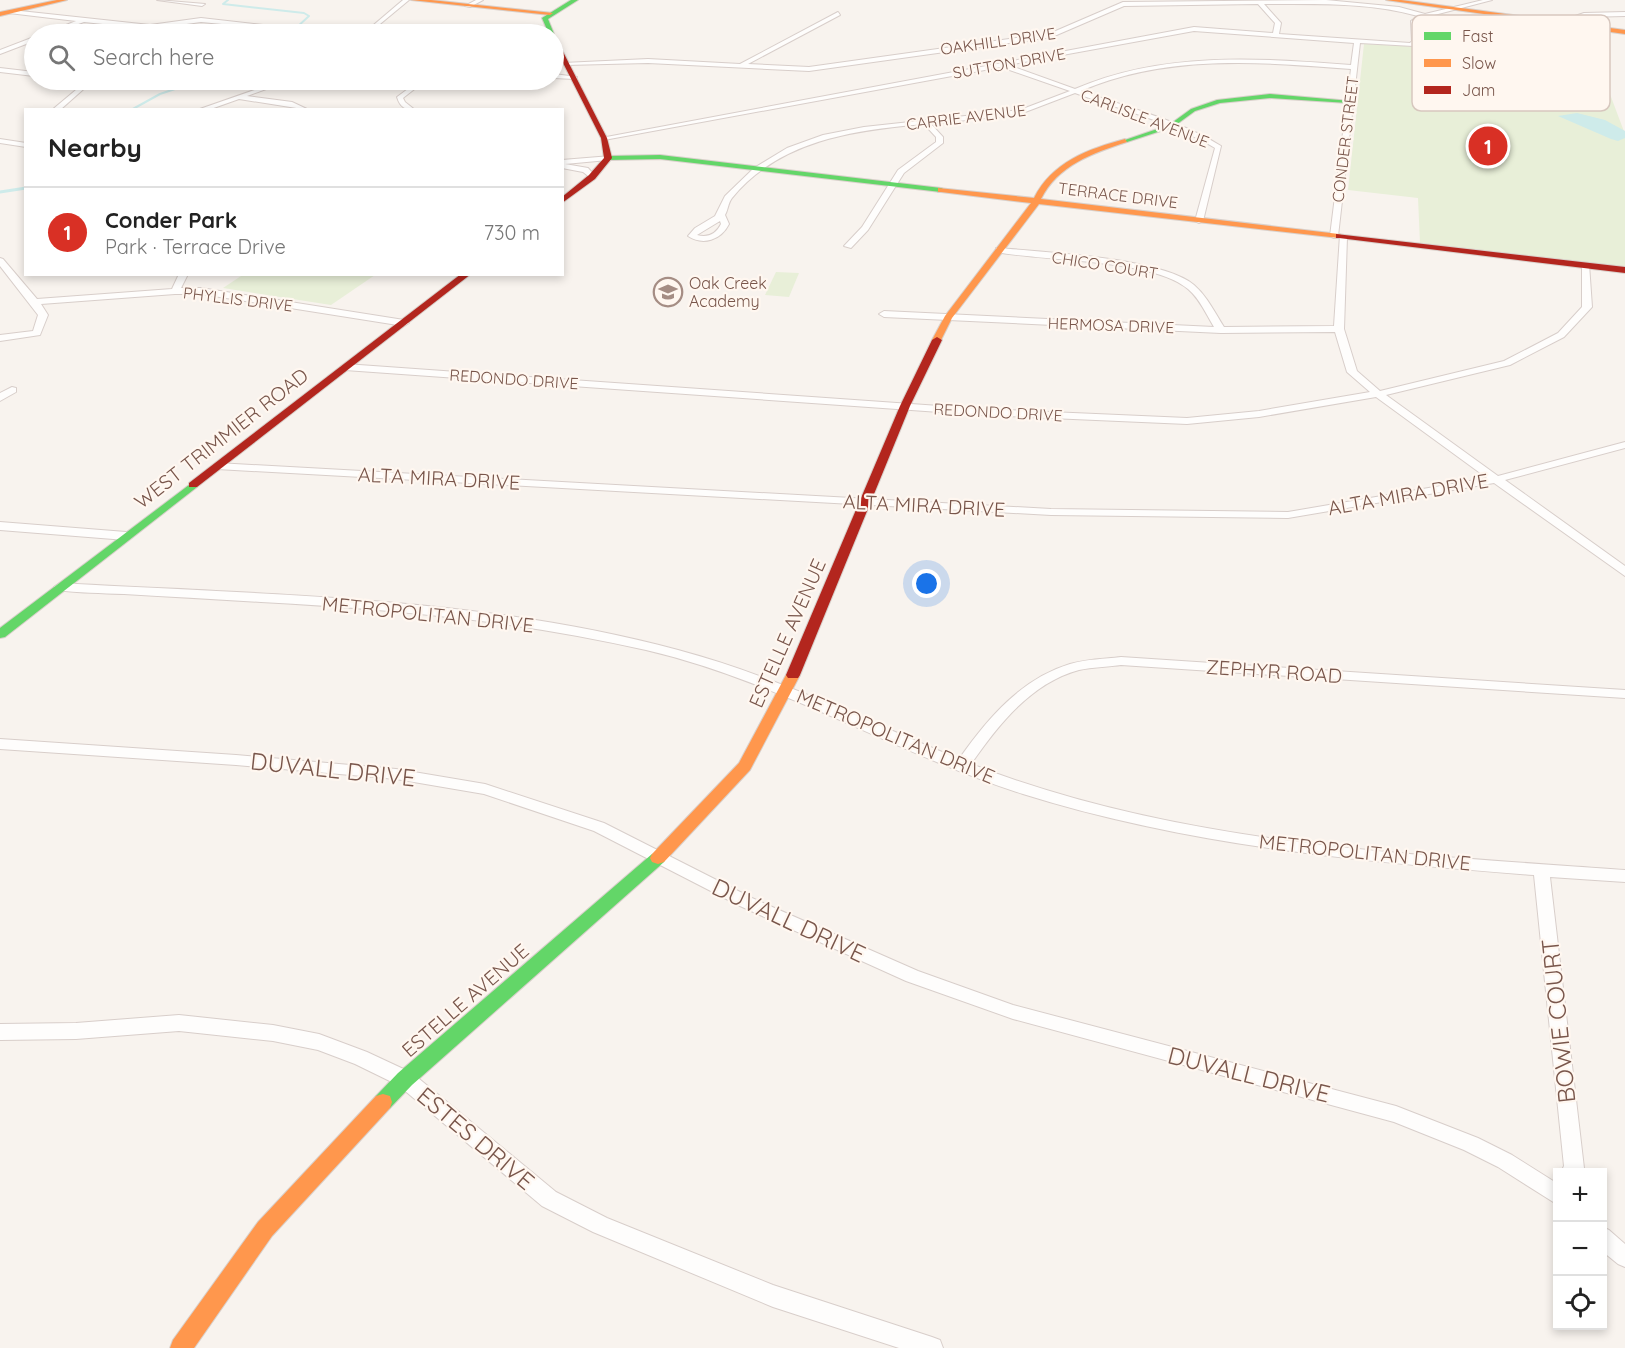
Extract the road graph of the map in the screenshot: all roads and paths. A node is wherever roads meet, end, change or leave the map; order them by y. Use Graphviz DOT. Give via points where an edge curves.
graph roads {
  1 [pos="64,0"];
  2 [pos="160,0"];
  3 [pos="406,0"];
  4 [pos="414,0"];
  5 [pos="575,0"];
  6 [pos="1271,0"];
  7 [pos="1389,0"];
  8 [pos="1489,0"];
  9 [pos="1206,1"];
  10 [pos="1259,2"];
  11 [pos="1279,2"];
  12 [pos="474,3"];
  13 [pos="202,4"];
  14 [pos="1452,10"];
  15 [pos="5,13"];
  16 [pos="838,14"];
  17 [pos="1625,14"];
  18 [pos="1420,15"];
  19 [pos="1429,15"];
  20 [pos="1488,15"];
  21 [pos="1584,15"];
  22 [pos="547,17"];
  23 [pos="86,20"];
  24 [pos="75,24"];
  25 [pos="123,24"];
  26 [pos="180,24"];
  27 [pos="239,24"];
  28 [pos="377,24"];
  29 [pos="549,24"];
  30 [pos="1610,30"];
  31 [pos="1625,32"];
  32 [pos="1276,34"];
  33 [pos="1357,41"];
  34 [pos="24,43"];
  35 [pos="1412,43"];
  36 [pos="0,52"];
  37 [pos="564,60"];
  38 [pos="566,63"];
  39 [pos="1000,64"];
  40 [pos="741,65"];
  41 [pos="1353,67"];
  42 [pos="0,70"];
  43 [pos="24,73"];
  44 [pos="564,76"];
  45 [pos="574,77"];
  46 [pos="79,90"];
  47 [pos="255,90"];
  48 [pos="409,90"];
  49 [pos="1075,91"];
  50 [pos="232,97"];
  51 [pos="1348,100"];
  52 [pos="58,108"];
  53 [pos="205,108"];
  54 [pos="301,108"];
  55 [pos="409,108"];
  56 [pos="927,123"];
  57 [pos="1173,126"];
  58 [pos="24,136"];
  59 [pos="604,138"];
  60 [pos="0,141"];
  61 [pos="15,143"];
  62 [pos="24,145"];
  63 [pos="608,158"];
  64 [pos="564,164"];
  65 [pos="564,165"];
  66 [pos="759,169"];
  67 [pos="592,177"];
  68 [pos="892,184"];
  69 [pos="564,199"];
  70 [pos="1036,202"];
  71 [pos="721,215"];
  72 [pos="1199,221"];
  73 [pos="1338,237"];
  74 [pos="848,246"];
  75 [pos="999,250"];
  76 [pos="0,261"];
  77 [pos="1587,266"];
  78 [pos="1625,270"];
  79 [pos="183,276"];
  80 [pos="463,276"];
  81 [pos="175,291"];
  82 [pos="36,302"];
  83 [pos="884,314"];
  84 [pos="948,318"];
  85 [pos="404,323"];
  86 [pos="1339,329"];
  87 [pos="1221,330"];
  88 [pos="0,338"];
  89 [pos="345,367"];
  90 [pos="12,390"];
  91 [pos="1378,394"];
  92 [pos="0,398"];
  93 [pos="905,406"];
  94 [pos="1625,445"];
  95 [pos="217,466"];
  96 [pos="1498,479"];
  97 [pos="864,502"];
  98 [pos="0,526"];
  99 [pos="126,536"];
  100 [pos="1625,572"];
  101 [pos="60,587"];
  102 [pos="0,634"];
  103 [pos="787,690"];
  104 [pos="1625,694"];
  105 [pos="0,744"];
  106 [pos="963,765"];
  107 [pos="658,858"];
  108 [pos="1541,870"];
  109 [pos="1625,876"];
  110 [pos="0,1032"];
  111 [pos="405,1079"];
  112 [pos="1574,1168"];
  113 [pos="1553,1193"];
  114 [pos="1607,1241"];
  115 [pos="1625,1257"];
  116 [pos="182,1348"];
  117 [pos="932,1348"];
  1 -- 15 [label="street"];
  2 -- 13 [label="street"];
  3 -- 28 [label="street"];
  4 -- 12 [label="street"];
  5 -- 22 [label="street"];
  6 -- 11 [label="street"];
  7 -- 14 [label="street"];
  8 -- 14 [label="street"];
  9 -- 10 [label="street, OAKHILL DRIVE"];
  9 -- 40 [label="street, OAKHILL DRIVE" via="1118,5 1060,33 1012,42 797,70"];
  10 -- 11 [label="street, OAKHILL DRIVE"];
  10 -- 32 [label="street" via="1278,23"];
  11 -- 18 [label="street, OAKHILL DRIVE" via="1384,7"];
  12 -- 22 [label="street"];
  14 -- 19 [label="street"];
  14 -- 20 [label="street"];
  15 -- 23 [label="street"];
  16 -- 40 [label="street"];
  17 -- 21 [label="street"];
  22 -- 29 [label="street"];
  23 -- 24 [label="street"];
  23 -- 25 [label="street"];
  26 -- 27 [label="street"];
  30 -- 31 [label="street"];
  32 -- 33 [label="street, SUTTON DRIVE"];
  32 -- 39 [label="street, SUTTON DRIVE" via="1194,29"];
  33 -- 35 [label="street, SUTTON DRIVE" via="1403,46"];
  33 -- 41 [label="street, CONDER STREET"];
  34 -- 36 [label="street"];
  37 -- 38 [label="street"];
  38 -- 40 [label="street, OAKHILL DRIVE"];
  38 -- 45 [label="street"];
  39 -- 49 [label="street, CARLISLE AVENUE"];
  39 -- 59 [label="street, SUTTON DRIVE"];
  41 -- 49 [label="street, CARRIE AVENUE" via="1273,62 1192,63 1117,75"];
  41 -- 51 [label="street, CONDER STREET"];
  42 -- 43 [label="street"];
  44 -- 45 [label="street"];
  45 -- 59 [label="street"];
  46 -- 52 [label="street"];
  47 -- 50 [label="street"];
  48 -- 55 [label="street" via="400,97"];
  49 -- 56 [label="street, CARRIE AVENUE" via="1020,112"];
  49 -- 57 [label="street, CARLISLE AVENUE"];
  50 -- 53 [label="street"];
  50 -- 54 [label="street"];
  51 -- 57 [label="street, ESTELLE AVENUE" via="1233,98 1197,107"];
  51 -- 73 [label="street, CONDER STREET"];
  56 -- 66 [label="street, CARRIE AVENUE" via="828,136 786,151"];
  56 -- 68 [label="street" via="940,137 939,143 912,162"];
  57 -- 70 [label="street, ESTELLE AVENUE" via="1095,150 1071,162 1037,193"];
  57 -- 72 [label="street, CARLISLE AVENUE" via="1219,147"];
  58 -- 61 [label="street"];
  59 -- 63 [label="street"];
  60 -- 61 [label="street"];
  61 -- 62 [label="street"];
  63 -- 64 [label="street"];
  63 -- 66 [label="street, TERRACE DRIVE" via="660,158"];
  63 -- 67 [label="street"];
  65 -- 67 [label="street" via="585,170"];
  66 -- 68 [label="street, TERRACE DRIVE"];
  66 -- 71 [label="street, CARRIE AVENUE" via="728,198"];
  67 -- 69 [label="street"];
  68 -- 70 [label="street, TERRACE DRIVE"];
  68 -- 74 [label="street" via="865,228"];
  70 -- 72 [label="street, TERRACE DRIVE"];
  70 -- 75 [label="street, ESTELLE AVENUE"];
  72 -- 73 [label="street, TERRACE DRIVE"];
  73 -- 77 [label="street, TERRACE DRIVE"];
  73 -- 86 [label="street, CONDER STREET"];
  75 -- 84 [label="street, ESTELLE AVENUE"];
  75 -- 87 [label="street, CHICO COURT" via="1166,274 1190,286"];
  76 -- 82 [label="street"];
  77 -- 78 [label="street, TERRACE DRIVE"];
  77 -- 91 [label="street, REDONDO DRIVE" via="1587,307 1561,335 1506,363"];
  79 -- 81 [label="street"];
  80 -- 85 [label="street, WEST TRIMMIER ROAD"];
  81 -- 82 [label="street, PHYLLIS DRIVE"];
  81 -- 85 [label="street, PHYLLIS DRIVE" via="201,291"];
  82 -- 88 [label="street" via="44,315 37,333"];
  83 -- 84 [label="street, HERMOSA DRIVE"];
  84 -- 87 [label="street, HERMOSA DRIVE"];
  84 -- 93 [label="street, ESTELLE AVENUE"];
  85 -- 89 [label="street, WEST TRIMMIER ROAD"];
  86 -- 87 [label="street, HERMOSA DRIVE"];
  86 -- 91 [label="street, CONDER STREET" via="1352,372"];
  89 -- 93 [label="street, REDONDO DRIVE"];
  89 -- 95 [label="street, WEST TRIMMIER ROAD"];
  90 -- 92 [label="street"];
  91 -- 93 [label="street, REDONDO DRIVE" via="1259,414 1187,421"];
  91 -- 96 [label="street, CONDER STREET"];
  93 -- 97 [label="street, ESTELLE AVENUE"];
  94 -- 96 [label="street, ALTA MIRA DRIVE"];
  95 -- 97 [label="street, ALTA MIRA DRIVE"];
  95 -- 99 [label="street, WEST TRIMMIER ROAD"];
  96 -- 97 [label="street, ALTA MIRA DRIVE" via="1288,515 1051,512"];
  96 -- 100 [label="street, CONDER STREET"];
  97 -- 103 [label="street, ESTELLE AVENUE"];
  98 -- 99 [label="street"];
  99 -- 101 [label="street, WEST TRIMMIER ROAD"];
  101 -- 102 [label="street, WEST TRIMMIER ROAD"];
  101 -- 103 [label="street, METROPOLITAN DRIVE" via="472,616 604,636 674,652"];
  103 -- 106 [label="street, METROPOLITAN DRIVE"];
  103 -- 107 [label="street, ESTELLE AVENUE" via="745,766"];
  104 -- 106 [label="street, ZEPHYR ROAD" via="1121,661 1075,667 1035,684 989,727"];
  105 -- 107 [label="street, DUVALL DRIVE" via="248,761 441,781 485,789 558,812 599,827"];
  106 -- 108 [label="street, METROPOLITAN DRIVE" via="1049,796 1185,828 1300,848"];
  107 -- 111 [label="street, ESTELLE AVENUE"];
  107 -- 113 [label="street, DUVALL DRIVE" via="912,976 1013,1012 1396,1114 1505,1161"];
  108 -- 109 [label="street, METROPOLITAN DRIVE"];
  108 -- 112 [label="street, BOWIE COURT"];
  110 -- 111 [label="street, ESTES DRIVE" via="179,1023 226,1027 319,1042"];
  111 -- 116 [label="street, ESTELLE AVENUE" via="265,1229"];
  111 -- 117 [label="street, ESTES DRIVE" via="549,1199 659,1251 752,1288"];
  114 -- 115 [label="street"];
}
